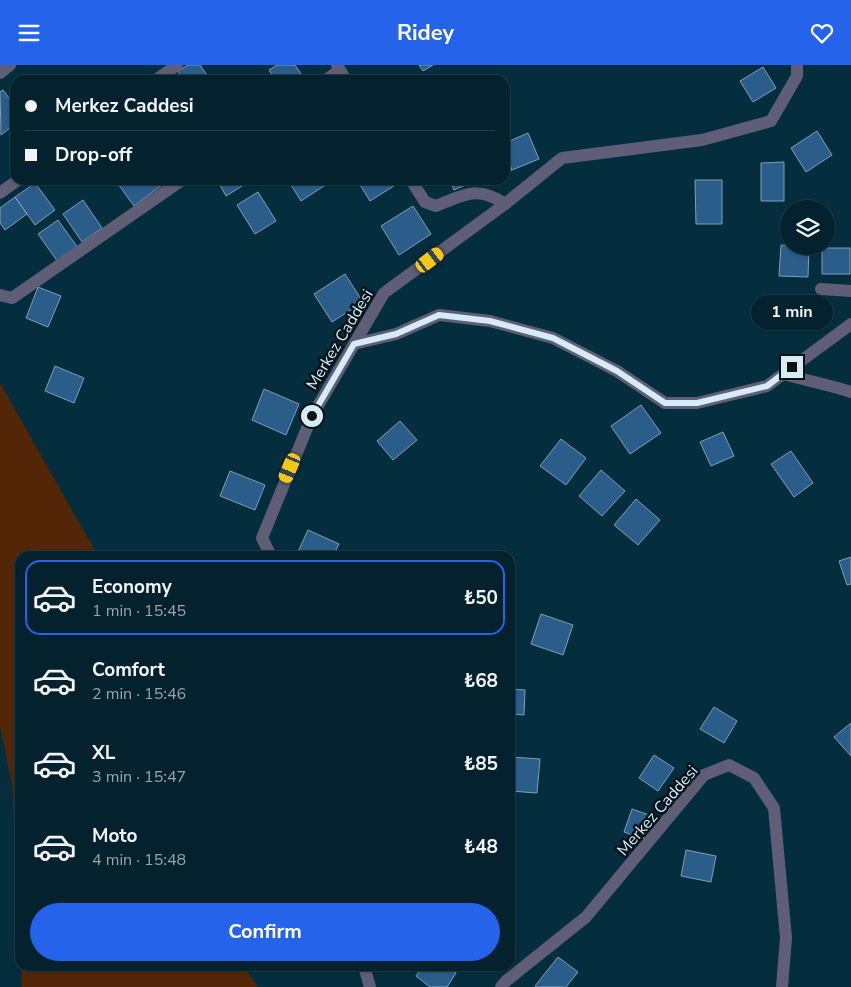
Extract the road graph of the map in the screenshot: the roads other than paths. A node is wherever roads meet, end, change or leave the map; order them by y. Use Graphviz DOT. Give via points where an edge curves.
graph roads {
  1 [pos="10,65"];
  2 [pos="176,65"];
  3 [pos="797,65"];
  4 [pos="0,73"];
  5 [pos="163,75"];
  6 [pos="11,185"];
  7 [pos="175,185"];
  8 [pos="414,185"];
  9 [pos="0,193"];
  10 [pos="505,204"];
  11 [pos="821,289"];
  12 [pos="851,291"];
  13 [pos="0,295"];
  14 [pos="851,325"];
  15 [pos="354,344"];
  16 [pos="783,375"];
  17 [pos="851,392"];
  18 [pos="268,551"];
  19 [pos="365,971"];
  20 [pos="370,987"];
  21 [pos="501,987"];
  22 [pos="782,987"];
  1 -- 4 [label="street"];
  2 -- 5 [label="street"];
  3 -- 10 [label="street, Merkez Caddesi" via="797,76 770,121 702,141 562,158"];
  6 -- 9 [label="street"];
  7 -- 13 [label="street" via="12,298"];
  8 -- 10 [label="street" via="425,202 436,206 468,192 493,195"];
  10 -- 15 [label="street, Merkez Caddesi" via="384,293"];
  11 -- 12 [label="street"];
  14 -- 16 [label="street"];
  15 -- 16 [label="street" via="396,334 439,315 490,321 553,338 617,371 665,403 697,403 732,395 767,386"];
  15 -- 18 [label="street, Merkez Caddesi" via="312,416 262,538"];
  16 -- 17 [label="street"];
  19 -- 20 [label="street"];
  21 -- 22 [label="street, Merkez Caddesi" via="586,917 704,775 729,765 754,778 774,808 786,938"];
}
